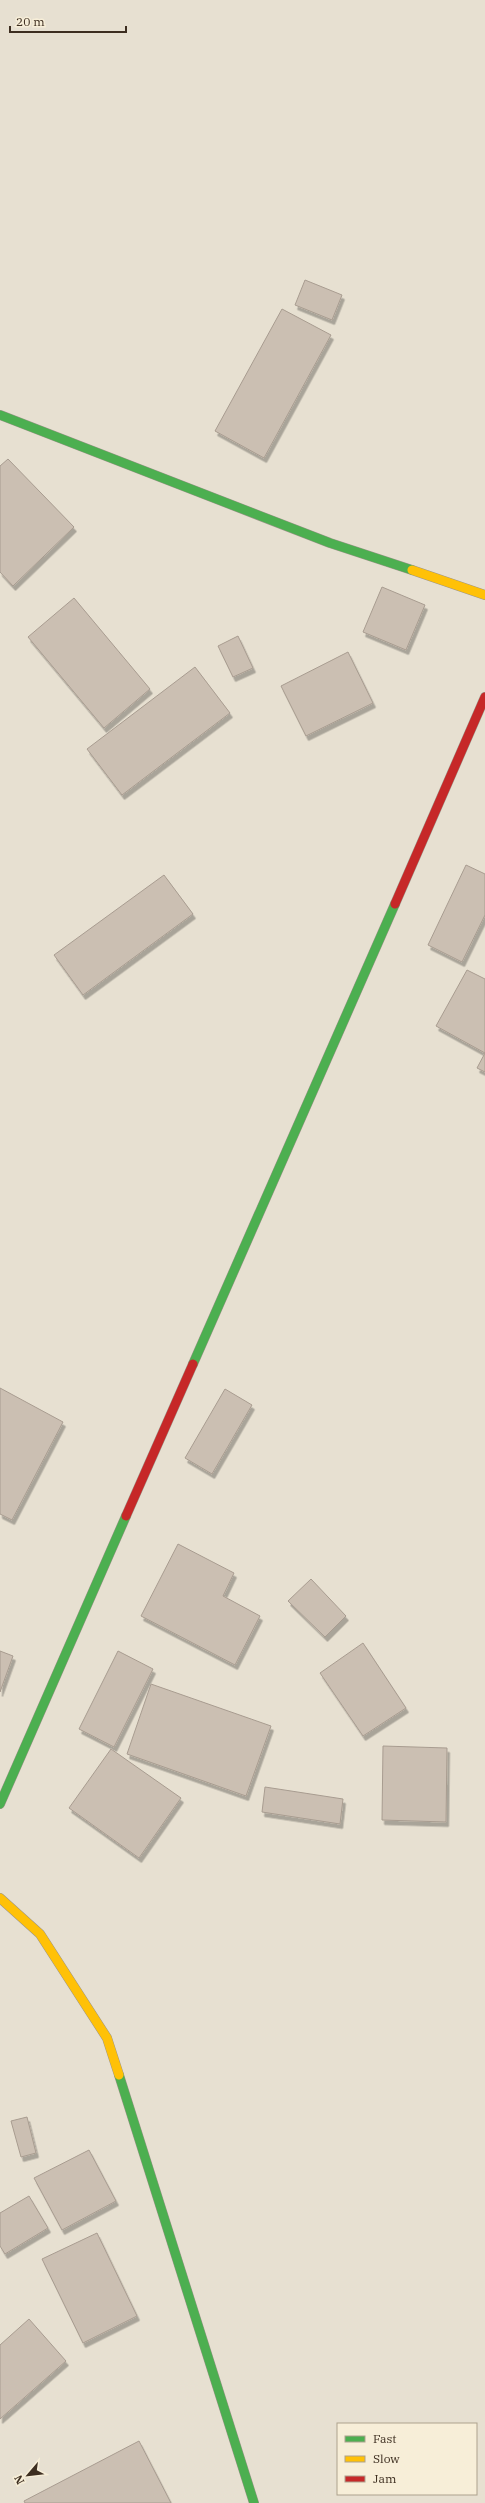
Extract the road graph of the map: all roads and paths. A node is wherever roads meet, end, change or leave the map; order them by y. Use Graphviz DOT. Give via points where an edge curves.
graph roads {
  1 [pos="0,415"];
  2 [pos="485,595"];
  3 [pos="485,697"];
  4 [pos="0,1804"];
  5 [pos="0,1898"];
  6 [pos="254,2503"];
  1 -- 2 [label="street" via="330,543"];
  3 -- 4 [label="street"];
  5 -- 6 [label="street" via="40,1934 107,2038"];
}
